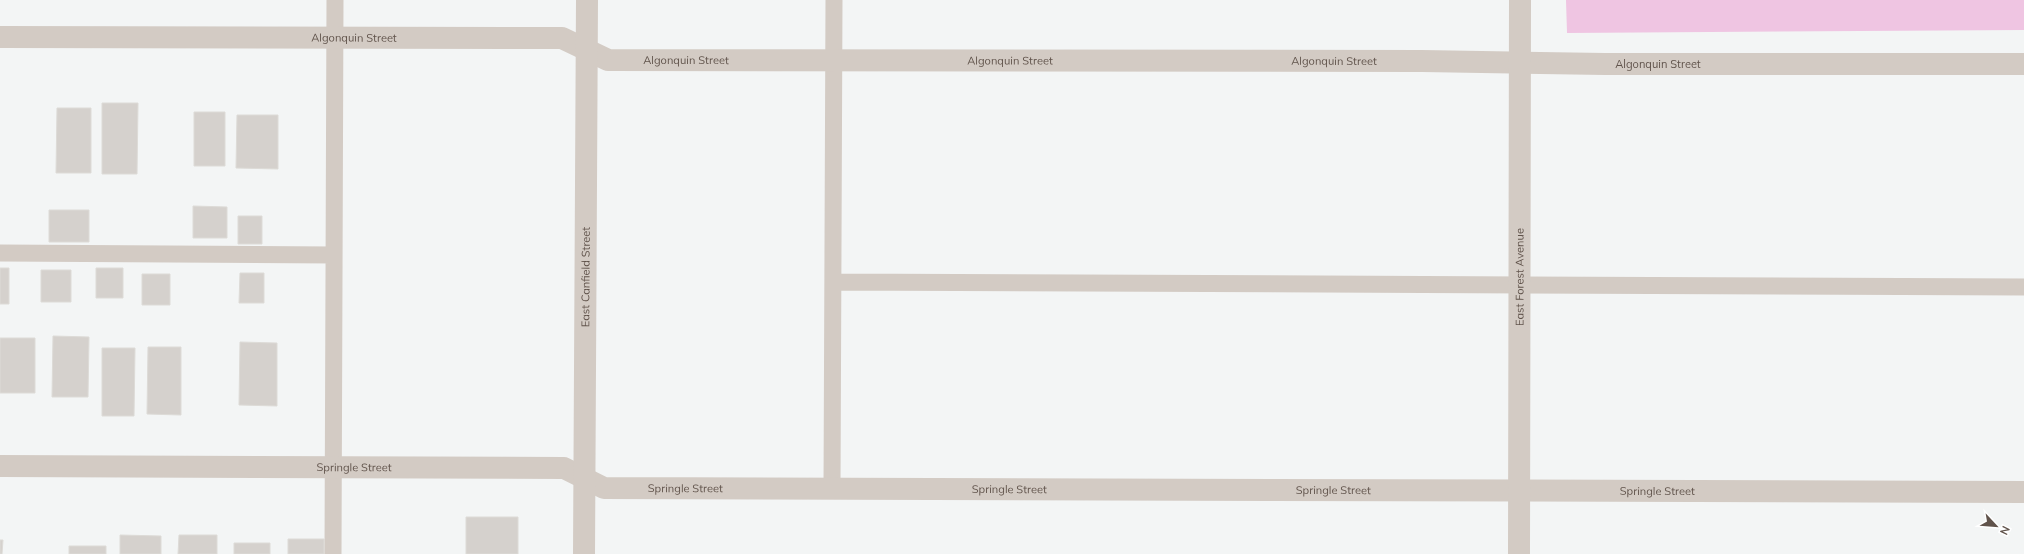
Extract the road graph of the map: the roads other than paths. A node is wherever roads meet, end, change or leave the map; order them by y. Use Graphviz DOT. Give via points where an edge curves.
graph roads {
  1 [pos="335,0"];
  2 [pos="587,0"];
  3 [pos="834,0"];
  4 [pos="1520,0"];
  5 [pos="0,37"];
  6 [pos="335,38"];
  7 [pos="587,50"];
  8 [pos="834,60"];
  9 [pos="1520,62"];
  10 [pos="2024,64"];
  11 [pos="0,253"];
  12 [pos="334,255"];
  13 [pos="833,282"];
  14 [pos="1520,283"];
  15 [pos="2024,287"];
  16 [pos="0,466"];
  17 [pos="333,467"];
  18 [pos="584,478"];
  19 [pos="832,489"];
  20 [pos="1519,492"];
  21 [pos="2024,492"];
  22 [pos="333,554"];
  23 [pos="584,554"];
  24 [pos="1519,554"];
  1 -- 6 [label="lane"];
  2 -- 7 [label="street, East Canfield Street"];
  3 -- 8 [label="lane"];
  4 -- 9 [label="street, East Forest Avenue"];
  5 -- 6 [label="street, Algonquin Street"];
  6 -- 7 [label="street, Algonquin Street" via="562,38"];
  6 -- 12 [label="lane"];
  7 -- 8 [label="street, Algonquin Street" via="608,60"];
  7 -- 18 [label="street, East Canfield Street"];
  8 -- 9 [label="street, Algonquin Street"];
  8 -- 13 [label="lane"];
  9 -- 10 [label="street, Algonquin Street"];
  9 -- 14 [label="street, East Forest Avenue"];
  11 -- 12 [label="lane"];
  12 -- 17 [label="lane"];
  13 -- 14 [label="lane"];
  13 -- 19 [label="lane"];
  14 -- 15 [label="lane"];
  14 -- 20 [label="street, East Forest Avenue"];
  16 -- 17 [label="street, Springle Street"];
  17 -- 18 [label="street, Springle Street" via="564,468"];
  17 -- 22 [label="lane"];
  18 -- 19 [label="street, Springle Street" via="604,488"];
  18 -- 23 [label="street, East Canfield Street"];
  19 -- 20 [label="street, Springle Street"];
  20 -- 21 [label="street, Springle Street"];
  20 -- 24 [label="street, East Forest Avenue"];
}
